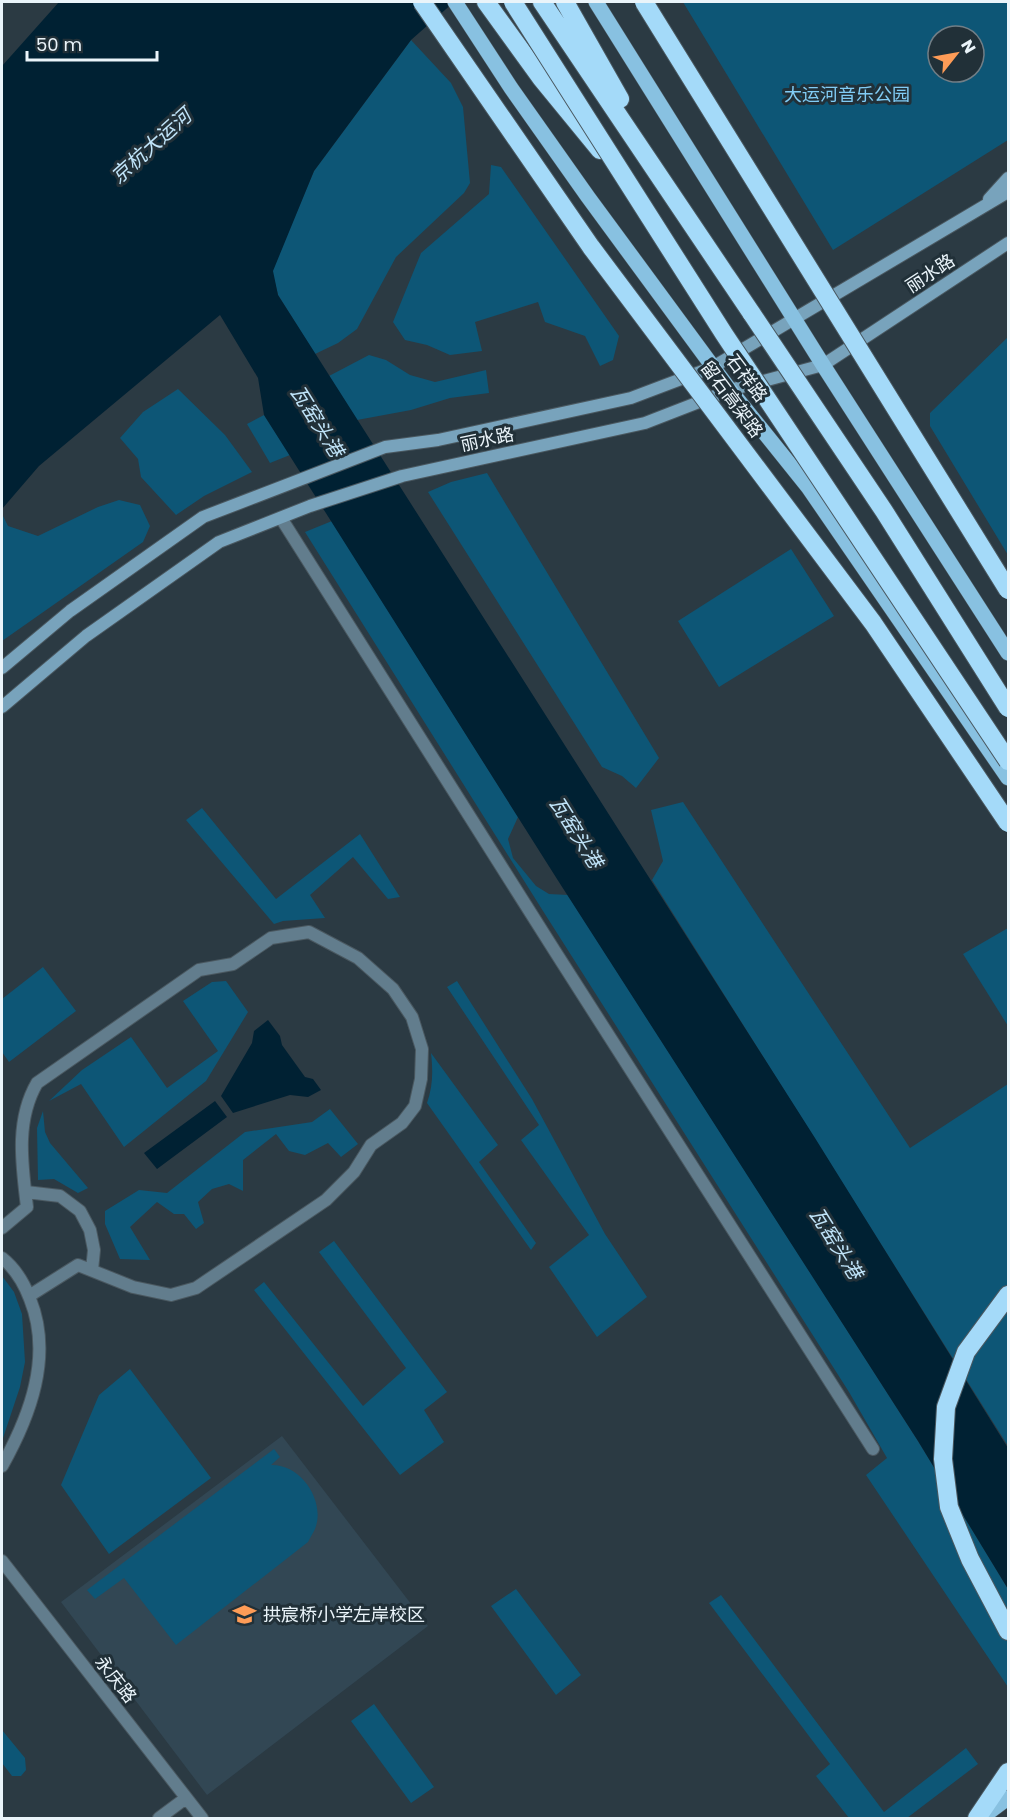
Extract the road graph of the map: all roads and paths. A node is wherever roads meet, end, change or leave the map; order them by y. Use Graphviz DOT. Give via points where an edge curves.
graph roads {
  1 [pos="422,2"];
  2 [pos="455,2"];
  3 [pos="486,2"];
  4 [pos="513,2"];
  5 [pos="542,2"];
  6 [pos="565,2"];
  7 [pos="596,2"];
  8 [pos="644,2"];
  9 [pos="1008,178"];
  10 [pos="627,184"];
  11 [pos="1008,192"];
  12 [pos="675,197"];
  13 [pos="978,210"];
  14 [pos="1006,246"];
  15 [pos="795,317"];
  16 [pos="823,365"];
  17 [pos="713,367"];
  18 [pos="730,390"];
  19 [pos="281,518"];
  20 [pos="1008,590"];
  21 [pos="1008,653"];
  22 [pos="2,668"];
  23 [pos="2,707"];
  24 [pos="1008,708"];
  25 [pos="1008,761"];
  26 [pos="1008,778"];
  27 [pos="1008,823"];
  28 [pos="26,1192"];
  29 [pos="2,1228"];
  30 [pos="2,1258"];
  31 [pos="92,1270"];
  32 [pos="1008,1295"];
  33 [pos="29,1296"];
  34 [pos="873,1449"];
  35 [pos="2,1466"];
  36 [pos="2,1561"];
  37 [pos="1008,1631"];
  38 [pos="1008,1772"];
  39 [pos="186,1798"];
  40 [pos="1008,1798"];
  41 [pos="159,1818"];
  42 [pos="202,1818"];
  43 [pos="979,1818"];
  1 -- 27 [label="highway, 留石高架路, bridge" via="591,247 873,623"];
  2 -- 17 [label="main road, 石祥路" via="511,88"];
  3 -- 10 [label="highway, bridge" via="541,78"];
  4 -- 10 [label="highway, 留石高架路, bridge"];
  5 -- 12 [label="highway"];
  6 -- 12 [label="highway"];
  7 -- 15 [label="main road"];
  8 -- 20 [label="highway, bridge"];
  9 -- 13 [label="main road, 丽水路"];
  10 -- 25 [label="highway, 留石高架路, bridge"];
  11 -- 13 [label="main road, 丽水路"];
  12 -- 24 [label="highway, bridge" via="884,511"];
  13 -- 15 [label="main road, 丽水路"];
  14 -- 16 [label="main road, 丽水路"];
  15 -- 16 [label="main road"];
  15 -- 17 [label="main road, 丽水路"];
  16 -- 18 [label="main road, 丽水路"];
  16 -- 21 [label="main road"];
  17 -- 18 [label="main road, 石祥路"];
  17 -- 22 [label="main road, 丽水路" via="631,398 438,440 386,447 203,517 70,611"];
  18 -- 19 [label="main road, 丽水路" via="645,423 402,476"];
  18 -- 26 [label="main road, 石祥路" via="808,487"];
  19 -- 23 [label="main road, 丽水路" via="219,542 86,636"];
  19 -- 34 [label="street"];
  28 -- 29 [label="street" via="27,1207"];
  28 -- 31 [label="street" via="60,1196 80,1211 90,1230"];
  28 -- 31 [label="street" via="21,1156 24,1120 28,1099 37,1083 199,970 233,964 272,938 309,932 358,958 393,988 412,1017 422,1049 415,1106 402,1123 371,1144 354,1172 326,1200 196,1288 171,1295 133,1287"];
  30 -- 33 [label="street" via="20,1276"];
  31 -- 33 [label="street" via="78,1265"];
  32 -- 37 [label="highway" via="966,1352 946,1407 943,1459 949,1508 970,1559"];
  33 -- 35 [label="street" via="38,1318 39,1370 29,1408"];
  36 -- 39 [label="street, 永庆路"];
  38 -- 43 [label="highway"];
  39 -- 41 [label="street"];
  39 -- 42 [label="street, 永庆路"];
  40 -- 43 [label="main road"];
}
